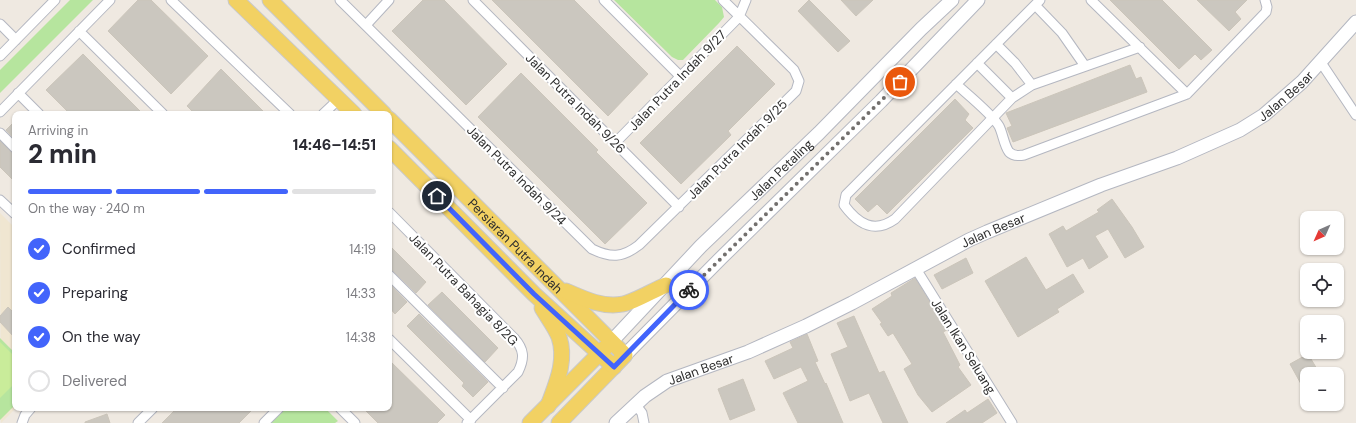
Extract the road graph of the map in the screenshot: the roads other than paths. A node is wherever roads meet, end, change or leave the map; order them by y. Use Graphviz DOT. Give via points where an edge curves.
graph roads {
  1 [pos="55,0"];
  2 [pos="110,0"];
  3 [pos="171,0"];
  4 [pos="236,0"];
  5 [pos="247,0"];
  6 [pos="264,0"];
  7 [pos="270,0"];
  8 [pos="340,0"];
  9 [pos="389,0"];
  10 [pos="473,0"];
  11 [pos="604,0"];
  12 [pos="723,0"];
  13 [pos="746,0"];
  14 [pos="951,0"];
  15 [pos="978,0"];
  16 [pos="1091,0"];
  17 [pos="1265,0"];
  18 [pos="1038,3"];
  19 [pos="739,17"];
  20 [pos="289,18"];
  21 [pos="1356,22"];
  22 [pos="0,24"];
  23 [pos="366,25"];
  24 [pos="79,31"];
  25 [pos="268,31"];
  26 [pos="16,40"];
  27 [pos="996,44"];
  28 [pos="1140,47"];
  29 [pos="0,56"];
  30 [pos="1320,61"];
  31 [pos="977,63"];
  32 [pos="1085,66"];
  33 [pos="680,76"];
  34 [pos="956,84"];
  35 [pos="1032,84"];
  36 [pos="18,93"];
  37 [pos="1187,94"];
  38 [pos="339,98"];
  39 [pos="1012,98"];
  40 [pos="36,111"];
  41 [pos="160,111"];
  42 [pos="287,111"];
  43 [pos="326,111"];
  44 [pos="351,111"];
  45 [pos="381,111"];
  46 [pos="0,112"];
  47 [pos="1356,115"];
  48 [pos="993,118"];
  49 [pos="392,122"];
  50 [pos="0,133"];
  51 [pos="616,142"];
  52 [pos="12,145"];
  53 [pos="392,151"];
  54 [pos="0,200"];
  55 [pos="679,207"];
  56 [pos="12,211"];
  57 [pos="392,215"];
  58 [pos="916,269"];
  59 [pos="392,278"];
  60 [pos="549,279"];
  61 [pos="666,285"];
  62 [pos="534,294"];
  63 [pos="392,342"];
  64 [pos="611,342"];
  65 [pos="600,353"];
  66 [pos="625,355"];
  67 [pos="614,367"];
  68 [pos="503,388"];
  69 [pos="635,404"];
  70 [pos="548,406"];
  71 [pos="28,411"];
  72 [pos="150,411"];
  73 [pos="276,411"];
  74 [pos="342,411"];
  75 [pos="349,421"];
  76 [pos="469,421"];
  77 [pos="22,423"];
  78 [pos="138,423"];
  79 [pos="264,423"];
  80 [pos="530,423"];
  81 [pos="559,423"];
  82 [pos="616,423"];
  83 [pos="644,423"];
  84 [pos="1012,423"];
  1 -- 26 [label="street"];
  2 -- 24 [label="street"];
  3 -- 42 [label="street"];
  4 -- 25 [label="main road"];
  5 -- 25 [label="main road"];
  6 -- 20 [label="main road"];
  7 -- 20 [label="main road"];
  8 -- 23 [label="street, Jalan Putra Indah 9/24"];
  9 -- 23 [label="street"];
  10 -- 51 [label="street, Jalan Putra Indah 9/26"];
  11 -- 33 [label="street"];
  12 -- 19 [label="street"];
  13 -- 19 [label="street"];
  14 -- 61 [label="main road, Jalan Petaling" via="819,133 701,246"];
  15 -- 66 [label="main road, Jalan Petaling" via="881,101"];
  16 -- 28 [label="street"];
  17 -- 37 [label="street" via="1266,12"];
  18 -- 27 [label="street"];
  18 -- 32 [label="street"];
  19 -- 33 [label="street, Jalan Putra Indah 9/27"];
  19 -- 55 [label="street, Jalan Putra Indah 9/25" via="794,70 799,81 796,91"];
  20 -- 45 [label="main road"];
  21 -- 30 [label="main road, Jalan Besar"];
  22 -- 26 [label="street"];
  23 -- 55 [label="street, Jalan Putra Indah 9/24" via="592,249 608,255 623,255 630,252"];
  24 -- 36 [label="street"];
  24 -- 41 [label="street"];
  25 -- 38 [label="main road"];
  26 -- 29 [label="street"];
  27 -- 31 [label="street"];
  27 -- 35 [label="street"];
  28 -- 32 [label="street"];
  28 -- 37 [label="street"];
  30 -- 47 [label="street"];
  30 -- 58 [label="main road, Jalan Besar" via="1282,100 1240,130 1177,158 1015,220 969,240"];
  31 -- 34 [label="street"];
  31 -- 39 [label="street"];
  32 -- 35 [label="street"];
  33 -- 51 [label="street, Jalan Putra Indah 9/27"];
  34 -- 48 [label="street"];
  34 -- 48 [label="street" via="846,195 844,205 860,223 882,226 895,219"];
  35 -- 39 [label="street"];
  36 -- 40 [label="street"];
  36 -- 46 [label="street"];
  37 -- 48 [label="street" via="1018,156 1009,151 999,125"];
  38 -- 43 [label="street"];
  38 -- 44 [label="main road"];
  39 -- 48 [label="street"];
  49 -- 60 [label="main road, Persiaran Putra Indah"];
  50 -- 52 [label="street"];
  51 -- 55 [label="street, Jalan Putra Indah 9/26"];
  53 -- 62 [label="main road, Persiaran Putra Indah"];
  54 -- 56 [label="street"];
  57 -- 68 [label="street, Jalan Putra Bahagia 8/2G" via="520,344 524,357 522,364"];
  58 -- 69 [label="main road, Jalan Besar" via="852,303 748,352 668,381"];
  58 -- 84 [label="street, Jalan Ikan Seluang"];
  59 -- 68 [label="street"];
  60 -- 61 [label="main road" via="582,298 608,305 623,304"];
  60 -- 64 [label="main road, Persiaran Putra Indah"];
  61 -- 64 [label="main road, Jalan Petaling"];
  62 -- 65 [label="main road, Persiaran Putra Indah"];
  62 -- 70 [label="main road" via="554,327 562,349 560,372"];
  63 -- 76 [label="street"];
  64 -- 65 [label="main road"];
  64 -- 66 [label="main road, Persiaran Putra Indah"];
  65 -- 67 [label="main road, Persiaran Putra Indah"];
  65 -- 70 [label="main road"];
  66 -- 67 [label="main road"];
  67 -- 81 [label="main road"];
  68 -- 76 [label="street, Jalan Putra Bahagia 8/2G"];
  69 -- 82 [label="main road, Jalan Besar"];
  69 -- 83 [label="street" via="642,413"];
  70 -- 80 [label="main road"];
  71 -- 77 [label="street"];
  72 -- 78 [label="street"];
  73 -- 79 [label="street"];
  74 -- 75 [label="street"];
}
